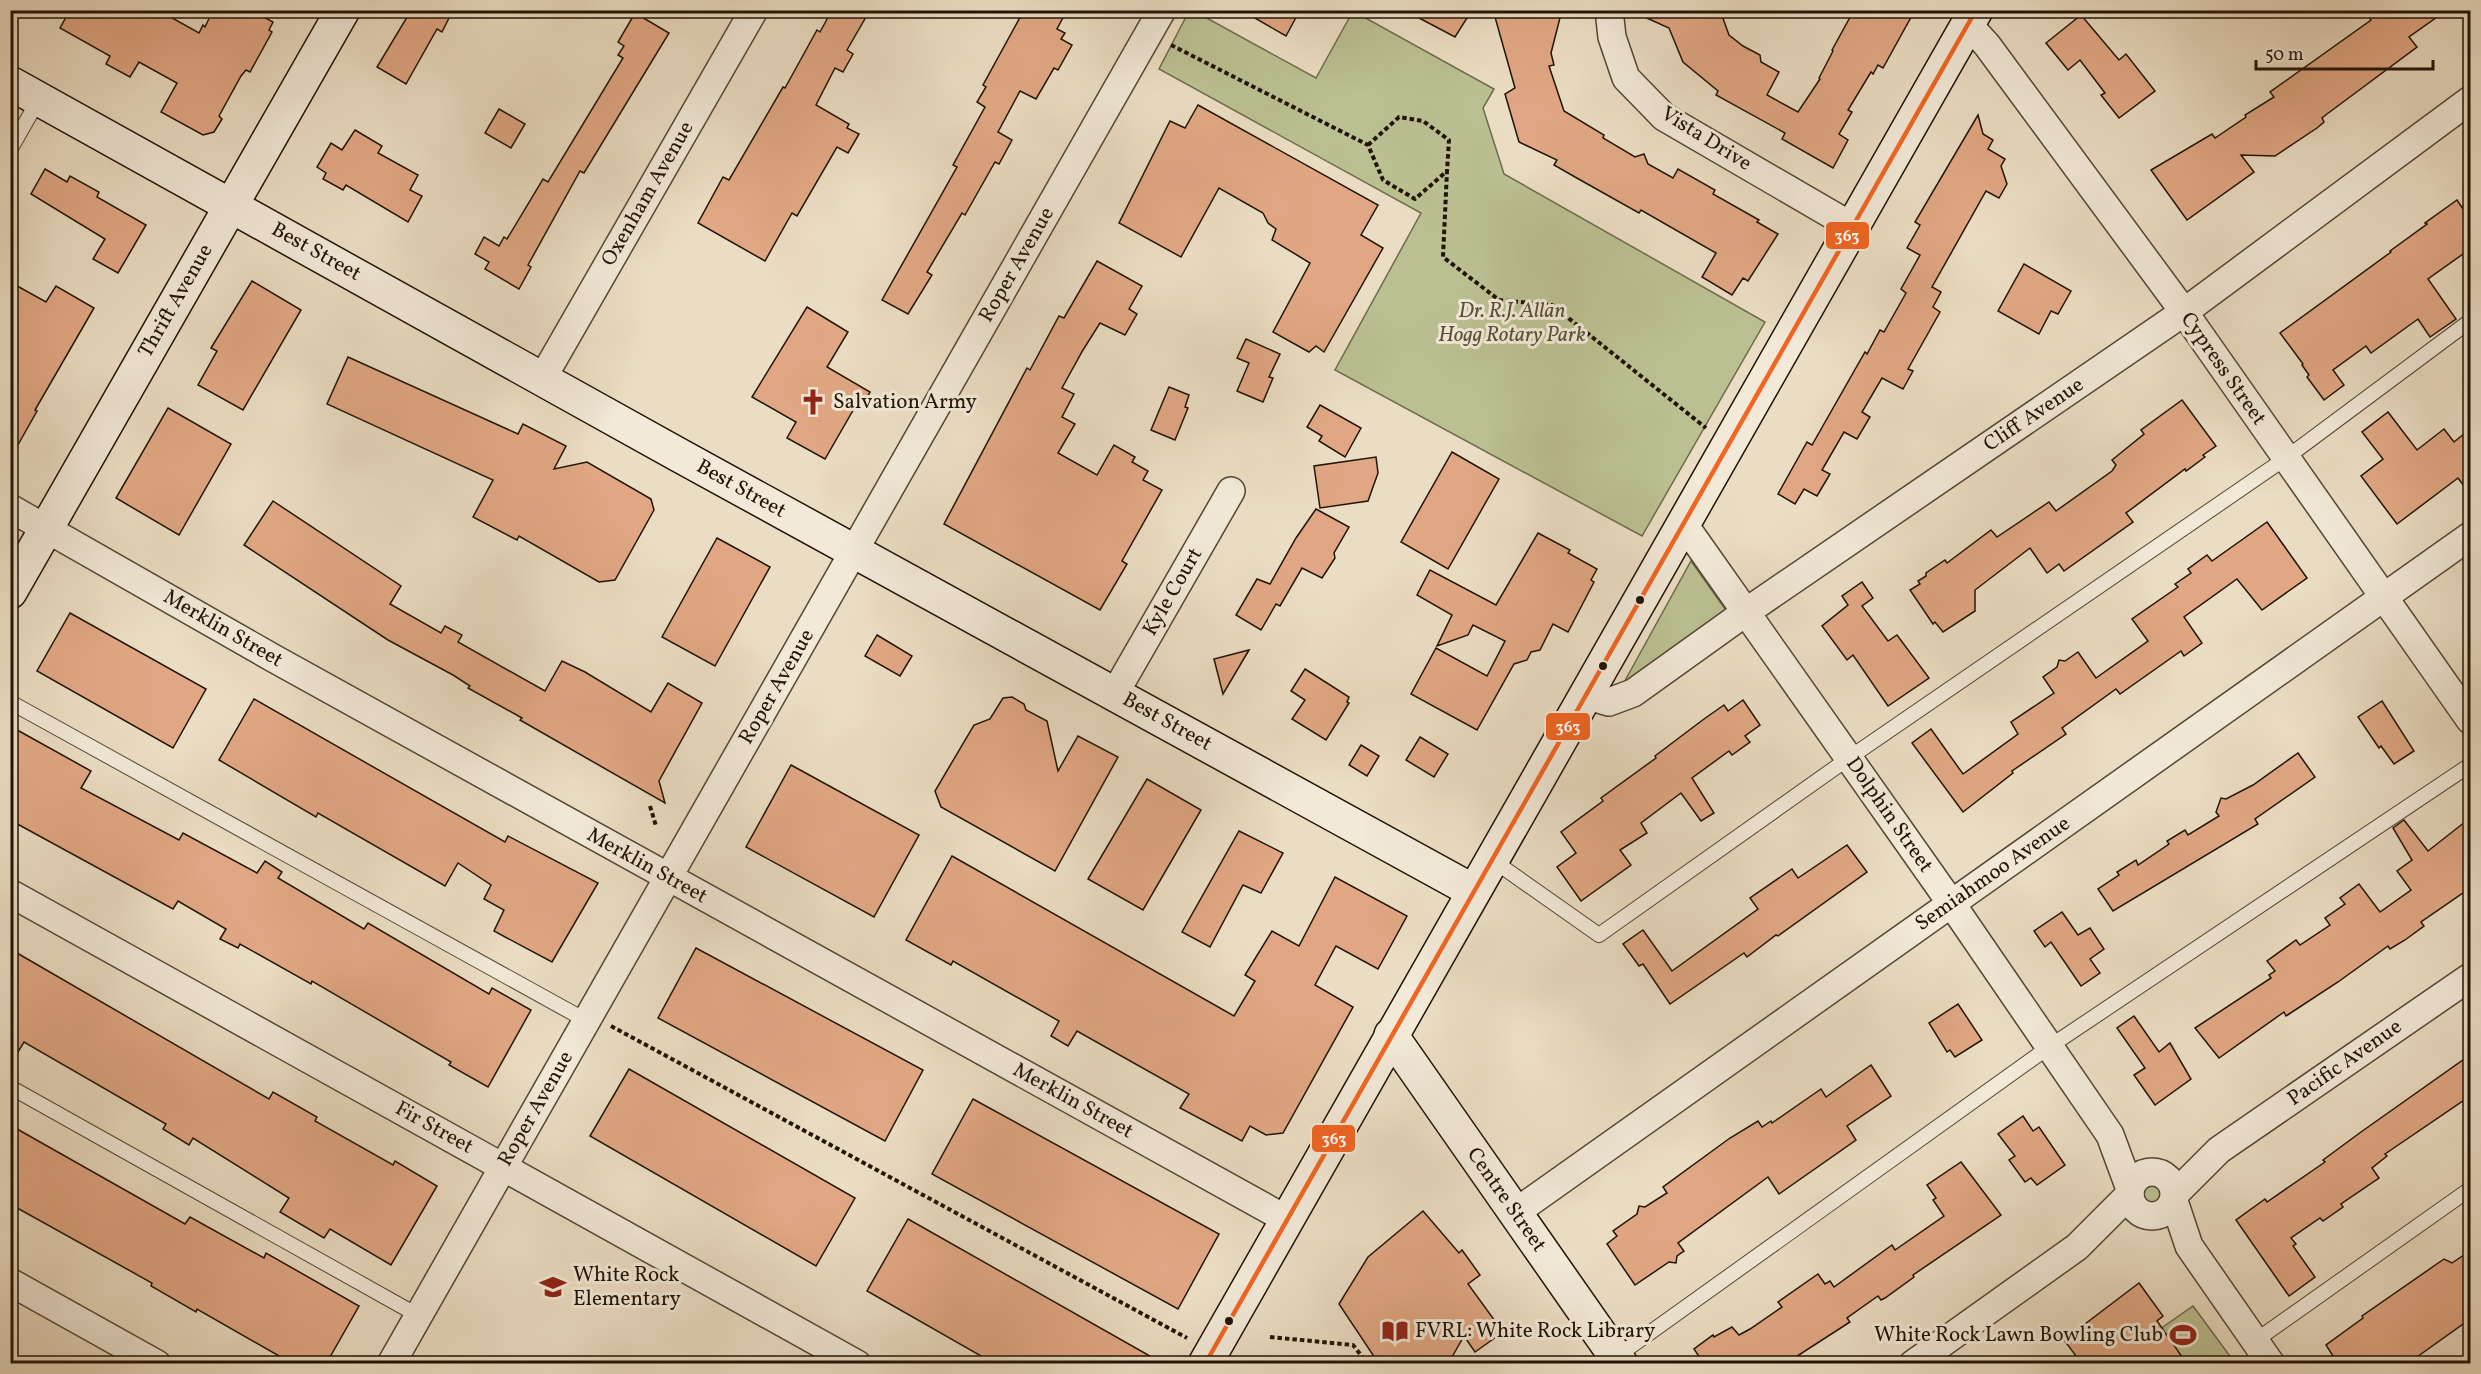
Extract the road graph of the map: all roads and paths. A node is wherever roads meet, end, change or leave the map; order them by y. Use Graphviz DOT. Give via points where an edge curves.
graph roads {
  1 [pos="343,10"];
  2 [pos="754,10"];
  3 [pos="1162,10"];
  4 [pos="1609,10"];
  5 [pos="1972,17"];
  6 [pos="1170,44"];
  7 [pos="10,82"];
  8 [pos="39,99"];
  9 [pos="2470,100"];
  10 [pos="1368,145"];
  11 [pos="10,150"];
  12 [pos="1447,171"];
  13 [pos="231,205"];
  14 [pos="1852,227"];
  15 [pos="2184,312"];
  16 [pos="2470,321"];
  17 [pos="542,379"];
  18 [pos="1708,430"];
  19 [pos="2286,458"];
  20 [pos="1231,491"];
  21 [pos="10,508"];
  22 [pos="1683,523"];
  23 [pos="47,528"];
  24 [pos="2470,536"];
  25 [pos="854,551"];
  26 [pos="10,592"];
  27 [pos="2385,598"];
  28 [pos="1746,612"];
  29 [pos="1115,693"];
  30 [pos="1585,695"];
  31 [pos="10,702"];
  32 [pos="2470,720"];
  33 [pos="1849,758"];
  34 [pos="2470,765"];
  35 [pos="651,806"];
  36 [pos="656,826"];
  37 [pos="1491,859"];
  38 [pos="669,878"];
  39 [pos="1473,891"];
  40 [pos="10,893"];
  41 [pos="1951,903"];
  42 [pos="2470,977"];
  43 [pos="598,1023"];
  44 [pos="1391,1035"];
  45 [pos="2049,1047"];
  46 [pos="10,1088"];
  47 [pos="2112,1139"];
  48 [pos="504,1167"];
  49 [pos="2167,1185"];
  50 [pos="2470,1189"];
  51 [pos="2130,1192"];
  52 [pos="1516,1212"];
  53 [pos="2150,1216"];
  54 [pos="1287,1219"];
  55 [pos="2189,1246"];
  56 [pos="2077,1247"];
  57 [pos="10,1282"];
  58 [pos="419,1316"];
  59 [pos="1270,1337"];
  60 [pos="2255,1341"];
  61 [pos="1196,1351"];
  62 [pos="1619,1360"];
  63 [pos="157,1364"];
  64 [pos="391,1364"];
  65 [pos="857,1364"];
  66 [pos="1368,1364"];
  67 [pos="1913,1364"];
  68 [pos="2271,1364"];
  1 -- 13 [label="street, Thrift Avenue"];
  2 -- 17 [label="street, Oxenham Avenue"];
  3 -- 25 [label="street, Roper Avenue"];
  4 -- 14 [label="street, Vista Drive" via="1612,37 1626,78 1664,117"];
  5 -- 14 [label="street"];
  5 -- 15 [label="street, Cypress Street" via="1987,45"];
  6 -- 10 [label="path"];
  7 -- 8 [label="street, Best Street"];
  8 -- 11 [label="lane"];
  8 -- 13 [label="street, Best Street"];
  9 -- 15 [label="street, Cliff Avenue"];
  10 -- 12 [label="path" via="1383,180 1415,199"];
  10 -- 12 [label="path" via="1399,117 1424,121 1449,140"];
  12 -- 18 [label="path" via="1443,257 1499,300 1552,305"];
  13 -- 17 [label="street, Best Street"];
  13 -- 23 [label="street, Thrift Avenue"];
  14 -- 22 [label="street"];
  15 -- 19 [label="street, Cypress Street"];
  15 -- 28 [label="street, Cliff Avenue"];
  16 -- 19 [label="lane"];
  17 -- 25 [label="street, Best Street"];
  19 -- 27 [label="street, Cypress Street"];
  19 -- 33 [label="lane"];
  20 -- 29 [label="street, Kyle Court"];
  21 -- 23 [label="street, Merklin Street"];
  22 -- 28 [label="street, Dolphin Street"];
  22 -- 30 [label="street"];
  23 -- 26 [label="street, Thrift Avenue"];
  23 -- 38 [label="street, Merklin Street"];
  24 -- 27 [label="street, Semiahmoo Avenue"];
  25 -- 29 [label="street, Best Street"];
  25 -- 38 [label="street, Roper Avenue"];
  27 -- 32 [label="street, Cypress Street"];
  27 -- 41 [label="street, Semiahmoo Avenue"];
  28 -- 30 [label="street, Cliff Avenue" via="1633,693 1609,702"];
  28 -- 33 [label="street, Dolphin Street"];
  29 -- 39 [label="street, Best Street"];
  30 -- 37 [label="street"];
  31 -- 43 [label="lane"];
  33 -- 37 [label="lane" via="1599,935"];
  33 -- 41 [label="street, Dolphin Street"];
  34 -- 45 [label="lane"];
  35 -- 36 [label="path"];
  37 -- 39 [label="street"];
  38 -- 43 [label="street, Roper Avenue"];
  38 -- 54 [label="street, Merklin Street"];
  39 -- 44 [label="street"];
  40 -- 48 [label="street, Fir Street"];
  41 -- 45 [label="street, Dolphin Street"];
  41 -- 52 [label="street, Semiahmoo Avenue"];
  42 -- 49 [label="street, Pacific Avenue"];
  43 -- 48 [label="street, Roper Avenue"];
  43 -- 61 [label="path"];
  44 -- 52 [label="street, Centre Street"];
  44 -- 54 [label="street"];
  45 -- 47 [label="street, Dolphin Street"];
  45 -- 62 [label="lane"];
  46 -- 58 [label="lane"];
  47 -- 49 [label="street, Dolphin Street"];
  47 -- 51 [label="street, Dolphin Street"];
  48 -- 58 [label="street, Roper Avenue"];
  48 -- 65 [label="street, Fir Street"];
  49 -- 51 [label="street" via="2152,1172 2138,1176"];
  49 -- 53 [label="street" via="2166,1212"];
  49 -- 55 [label="street"];
  50 -- 60 [label="lane"];
  51 -- 53 [label="street, Dolphin Street" via="2137,1211"];
  51 -- 56 [label="street"];
  52 -- 62 [label="street, Centre Street"];
  53 -- 55 [label="street"];
  53 -- 56 [label="street"];
  54 -- 61 [label="street"];
  55 -- 60 [label="street"];
  56 -- 67 [label="street"];
  57 -- 63 [label="street"];
  58 -- 64 [label="street, Roper Avenue"];
  59 -- 66 [label="path" via="1353,1345"];
  60 -- 68 [label="street"];
}
